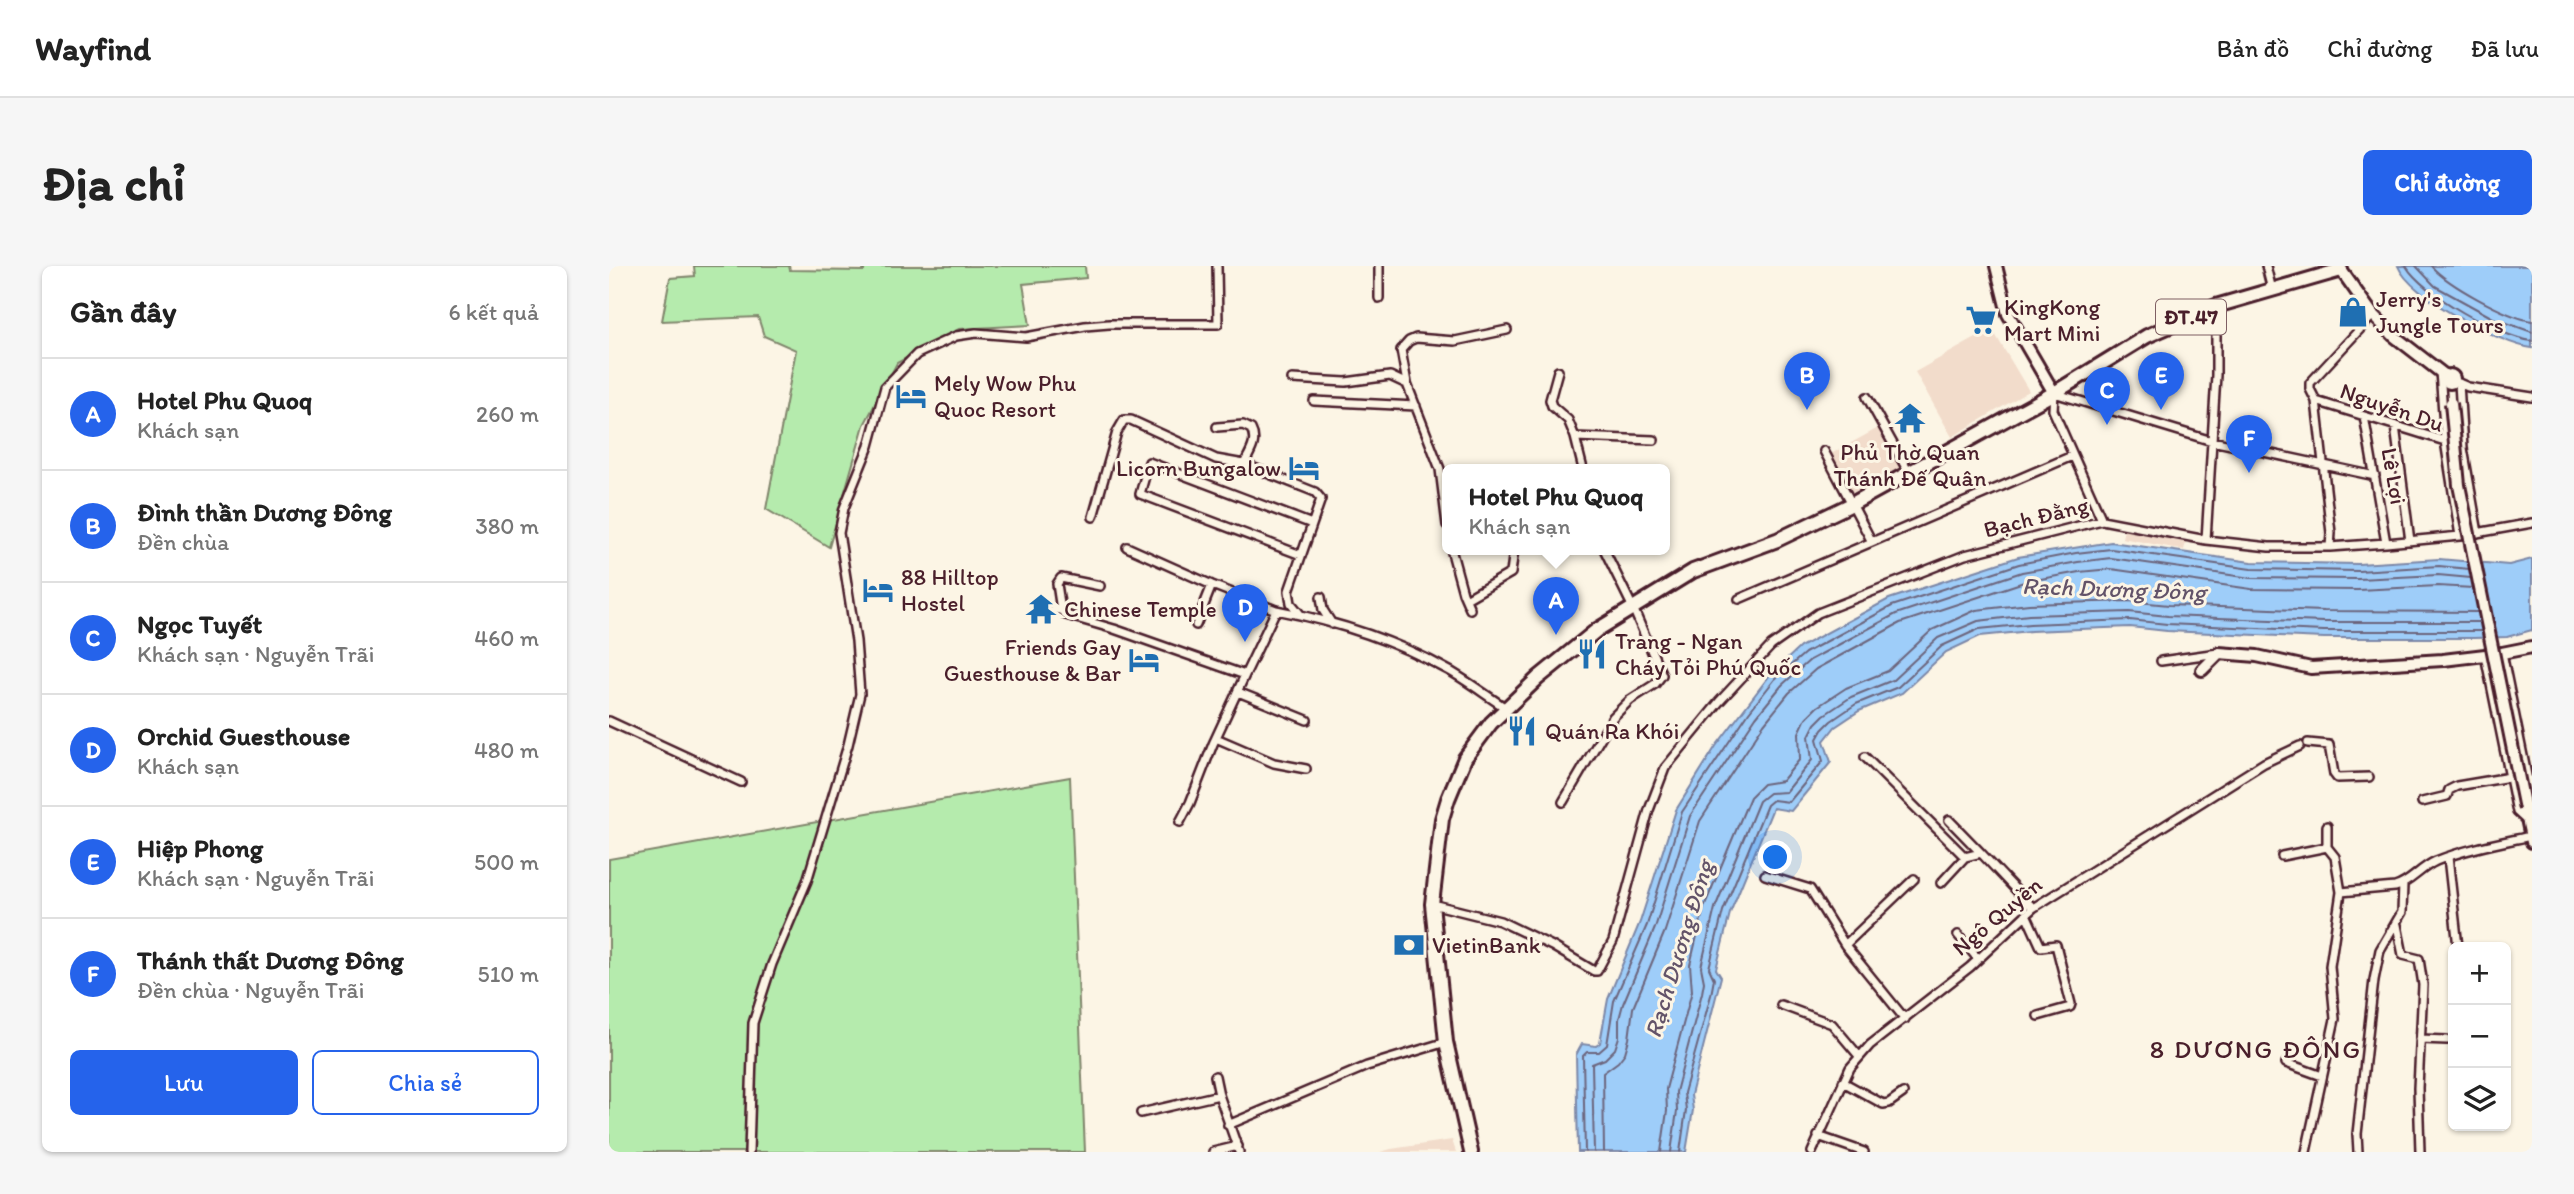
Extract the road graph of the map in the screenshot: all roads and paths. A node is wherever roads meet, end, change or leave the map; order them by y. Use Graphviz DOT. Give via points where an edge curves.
graph roads {
  1 [pos="1217,266"];
  2 [pos="1379,266"];
  3 [pos="1996,266"];
  4 [pos="2266,266"];
  5 [pos="2342,268"];
  6 [pos="2272,290"];
  7 [pos="1379,298"];
  8 [pos="2216,306"];
  9 [pos="2374,315"];
  10 [pos="1507,330"];
  11 [pos="1558,371"];
  12 [pos="1292,379"];
  13 [pos="2450,379"];
  14 [pos="1407,384"];
  15 [pos="2054,393"];
  16 [pos="1867,397"];
  17 [pos="2532,397"];
  18 [pos="1314,401"];
  19 [pos="2316,401"];
  20 [pos="1417,406"];
  21 [pos="2364,416"];
  22 [pos="2395,426"];
  23 [pos="1217,427"];
  24 [pos="1574,437"];
  25 [pos="1654,440"];
  26 [pos="2445,441"];
  27 [pos="2212,442"];
  28 [pos="1824,451"];
  29 [pos="2072,456"];
  30 [pos="1244,464"];
  31 [pos="1582,464"];
  32 [pos="2322,464"];
  33 [pos="1909,473"];
  34 [pos="2375,476"];
  35 [pos="1442,485"];
  36 [pos="1852,504"];
  37 [pos="1093,517"];
  38 [pos="2102,520"];
  39 [pos="2532,523"];
  40 [pos="1312,524"];
  41 [pos="2478,533"];
  42 [pos="2460,536"];
  43 [pos="2206,540"];
  44 [pos="2410,541"];
  45 [pos="1872,542"];
  46 [pos="2386,544"];
  47 [pos="1127,547"];
  48 [pos="2330,547"];
  49 [pos="1301,555"];
  50 [pos="1453,555"];
  51 [pos="1513,555"];
  52 [pos="1607,555"];
  53 [pos="1212,585"];
  54 [pos="1100,586"];
  55 [pos="1321,597"];
  56 [pos="1466,599"];
  57 [pos="1739,599"];
  58 [pos="1633,608"];
  59 [pos="1471,609"];
  60 [pos="1043,610"];
  61 [pos="1061,610"];
  62 [pos="1276,610"];
  63 [pos="1301,615"];
  64 [pos="1332,624"];
  65 [pos="1196,625"];
  66 [pos="2532,647"];
  67 [pos="2219,653"];
  68 [pos="2502,653"];
  69 [pos="2485,655"];
  70 [pos="2161,661"];
  71 [pos="2202,670"];
  72 [pos="1245,675"];
  73 [pos="1238,692"];
  74 [pos="1506,708"];
  75 [pos="1307,720"];
  76 [pos="609,721"];
  77 [pos="1216,737"];
  78 [pos="1864,757"];
  79 [pos="1306,769"];
  80 [pos="2369,777"];
  81 [pos="2510,777"];
  82 [pos="741,782"];
  83 [pos="1563,802"];
  84 [pos="2422,802"];
  85 [pos="2530,806"];
  86 [pos="1949,820"];
  87 [pos="1180,822"];
  88 [pos="2528,822"];
  89 [pos="2327,825"];
  90 [pos="2531,839"];
  91 [pos="2327,847"];
  92 [pos="1981,853"];
  93 [pos="2281,856"];
  94 [pos="1965,857"];
  95 [pos="2448,857"];
  96 [pos="1765,875"];
  97 [pos="1914,879"];
  98 [pos="1941,883"];
  99 [pos="2403,885"];
  100 [pos="2341,892"];
  101 [pos="1432,904"];
  102 [pos="2032,908"];
  103 [pos="2026,914"];
  104 [pos="2396,923"];
  105 [pos="1958,935"];
  106 [pos="2457,942"];
  107 [pos="1845,945"];
  108 [pos="1977,959"];
  109 [pos="1781,1005"];
  110 [pos="2038,1016"];
  111 [pos="1905,1018"];
  112 [pos="2420,1039"];
  113 [pos="2447,1040"];
  114 [pos="1446,1042"];
  115 [pos="1859,1056"];
  116 [pos="2286,1063"];
  117 [pos="1215,1076"];
  118 [pos="2322,1076"];
  119 [pos="1843,1082"];
  120 [pos="1903,1093"];
  121 [pos="1219,1095"];
  122 [pos="1141,1113"];
  123 [pos="1228,1125"];
  124 [pos="1818,1136"];
  125 [pos="1238,1149"];
  126 [pos="749,1152"];
  127 [pos="1213,1152"];
  128 [pos="1471,1152"];
  129 [pos="1812,1152"];
  130 [pos="1864,1152"];
  131 [pos="2306,1152"];
  132 [pos="2358,1152"];
  133 [pos="2420,1152"];
  1 -- 126 [label="street" via="1218,324 1109,324 1026,337 956,336 917,354 885,387 839,533 860,694 807,881 753,1023"];
  2 -- 7 [label="street"];
  3 -- 15 [label="main road" via="2008,314"];
  4 -- 6 [label="street"];
  5 -- 6 [label="main road, ĐT.47"];
  5 -- 9 [label="main road"];
  6 -- 8 [label="main road, ĐT.47"];
  8 -- 15 [label="main road, ĐT.47" via="2147,336"];
  8 -- 27 [label="street"];
  9 -- 13 [label="main road"];
  9 -- 19 [label="street" via="2314,377 2309,389"];
  10 -- 14 [label="street" via="1455,341 1409,341 1401,350"];
  11 -- 24 [label="street" via="1550,400"];
  12 -- 14 [label="street" via="1346,382 1390,376"];
  13 -- 17 [label="street" via="2468,387"];
  13 -- 26 [label="street"];
  13 -- 41 [label="street"];
  13 -- 85 [label="main road, bridge" via="2459,485"];
  14 -- 20 [label="street"];
  15 -- 27 [label="street"];
  15 -- 29 [label="street" via="2053,410"];
  15 -- 33 [label="main road"];
  16 -- 33 [label="street"];
  18 -- 20 [label="street"];
  19 -- 21 [label="street, Nguyễn Du"];
  19 -- 32 [label="street"];
  20 -- 35 [label="street"];
  21 -- 22 [label="street, Nguyễn Du"];
  21 -- 34 [label="street, Lê Lợi"];
  22 -- 26 [label="street, Nguyễn Du"];
  22 -- 44 [label="street, Lê Lợi"];
  23 -- 30 [label="street" via="1243,425 1251,429 1254,443"];
  24 -- 25 [label="street"];
  24 -- 31 [label="street"];
  26 -- 42 [label="street, Nguyễn Du"];
  27 -- 32 [label="street"];
  27 -- 43 [label="street"];
  28 -- 36 [label="street"];
  29 -- 38 [label="street"];
  29 -- 45 [label="street"];
  30 -- 37 [label="street" via="1216,459 1124,420"];
  30 -- 40 [label="street" via="1315,492 1321,499"];
  32 -- 34 [label="street"];
  32 -- 48 [label="street"];
  33 -- 36 [label="main road"];
  34 -- 46 [label="street, Lê Lợi"];
  36 -- 45 [label="street"];
  36 -- 58 [label="main road" via="1786,536 1693,571"];
  38 -- 43 [label="street, Bạch Đằng"];
  38 -- 101 [label="street, Bạch Đằng" via="1965,555 1818,613 1771,646 1665,768 1613,941 1597,971 1500,921"];
  39 -- 41 [label="street, Bạch Đằng"];
  40 -- 49 [label="street"];
  40 -- 49 [label="street" via="1149,462 1140,494"];
  41 -- 42 [label="street, Bạch Đằng"];
  42 -- 44 [label="street, Bạch Đằng"];
  43 -- 48 [label="street, Bạch Đằng" via="2253,547"];
  44 -- 46 [label="street, Bạch Đằng"];
  45 -- 57 [label="street"];
  46 -- 48 [label="street, Bạch Đằng"];
  47 -- 53 [label="street"];
  49 -- 63 [label="street" via="1289,592"];
  50 -- 56 [label="street"];
  51 -- 56 [label="street" via="1511,573"];
  52 -- 58 [label="street"];
  53 -- 62 [label="street"];
  53 -- 65 [label="street"];
  54 -- 61 [label="street" via="1061,579 1057,584"];
  55 -- 64 [label="street"];
  56 -- 59 [label="street"];
  58 -- 74 [label="main road" via="1567,653"];
  58 -- 83 [label="street" via="1662,675 1612,717"];
  60 -- 61 [label="street"];
  61 -- 72 [label="street"];
  62 -- 63 [label="street"];
  62 -- 72 [label="street"];
  63 -- 64 [label="street"];
  64 -- 74 [label="street" via="1448,670"];
  66 -- 68 [label="main road"];
  67 -- 69 [label="main road" via="2311,668"];
  67 -- 70 [label="street"];
  67 -- 71 [label="main road"];
  68 -- 69 [label="main road"];
  68 -- 85 [label="street"];
  69 -- 81 [label="street"];
  72 -- 73 [label="street"];
  73 -- 75 [label="street"];
  73 -- 77 [label="street"];
  74 -- 101 [label="main road" via="1471,748 1448,799"];
  76 -- 82 [label="street"];
  77 -- 79 [label="street" via="1274,763"];
  77 -- 87 [label="street"];
  78 -- 94 [label="street"];
  80 -- 102 [label="street, Ngô Quyền" via="2337,778 2329,745 2304,745 2263,763"];
  81 -- 84 [label="street" via="2457,786 2447,796"];
  81 -- 88 [label="street" via="2517,812"];
  85 -- 88 [label="main road"];
  86 -- 92 [label="street"];
  88 -- 90 [label="main road"];
  89 -- 91 [label="street"];
  90 -- 95 [label="street"];
  91 -- 93 [label="street"];
  91 -- 100 [label="street" via="2335,857"];
  92 -- 94 [label="street"];
  92 -- 102 [label="street"];
  94 -- 98 [label="street"];
  95 -- 99 [label="street"];
  95 -- 106 [label="street"];
  96 -- 107 [label="street" via="1811,889"];
  97 -- 107 [label="street"];
  99 -- 100 [label="street"];
  99 -- 104 [label="street" via="2402,912"];
  100 -- 118 [label="street" via="2330,965 2335,1019"];
  101 -- 114 [label="main road"];
  102 -- 103 [label="street, Ngô Quyền"];
  103 -- 108 [label="street, Ngô Quyền"];
  103 -- 110 [label="street" via="2041,947 2056,945 2071,1004"];
  104 -- 112 [label="street" via="2403,955 2419,959 2423,985"];
  104 -- 132 [label="street" via="2380,950 2374,980"];
  105 -- 108 [label="street"];
  107 -- 111 [label="street"];
  108 -- 111 [label="street, Ngô Quyền"];
  109 -- 115 [label="street" via="1832,1024"];
  111 -- 115 [label="street, Ngô Quyền"];
  112 -- 113 [label="street"];
  112 -- 133 [label="street"];
  114 -- 123 [label="street" via="1367,1066"];
  114 -- 128 [label="main road"];
  115 -- 119 [label="street, Ngô Quyền"];
  116 -- 118 [label="street"];
  117 -- 121 [label="street"];
  118 -- 131 [label="street"];
  119 -- 120 [label="street" via="1883,1104"];
  119 -- 124 [label="street, Ngô Quyền"];
  121 -- 122 [label="street"];
  121 -- 123 [label="street"];
  123 -- 125 [label="street"];
  124 -- 129 [label="street, Ngô Quyền"];
  124 -- 130 [label="street"];
  125 -- 127 [label="street"];
}
